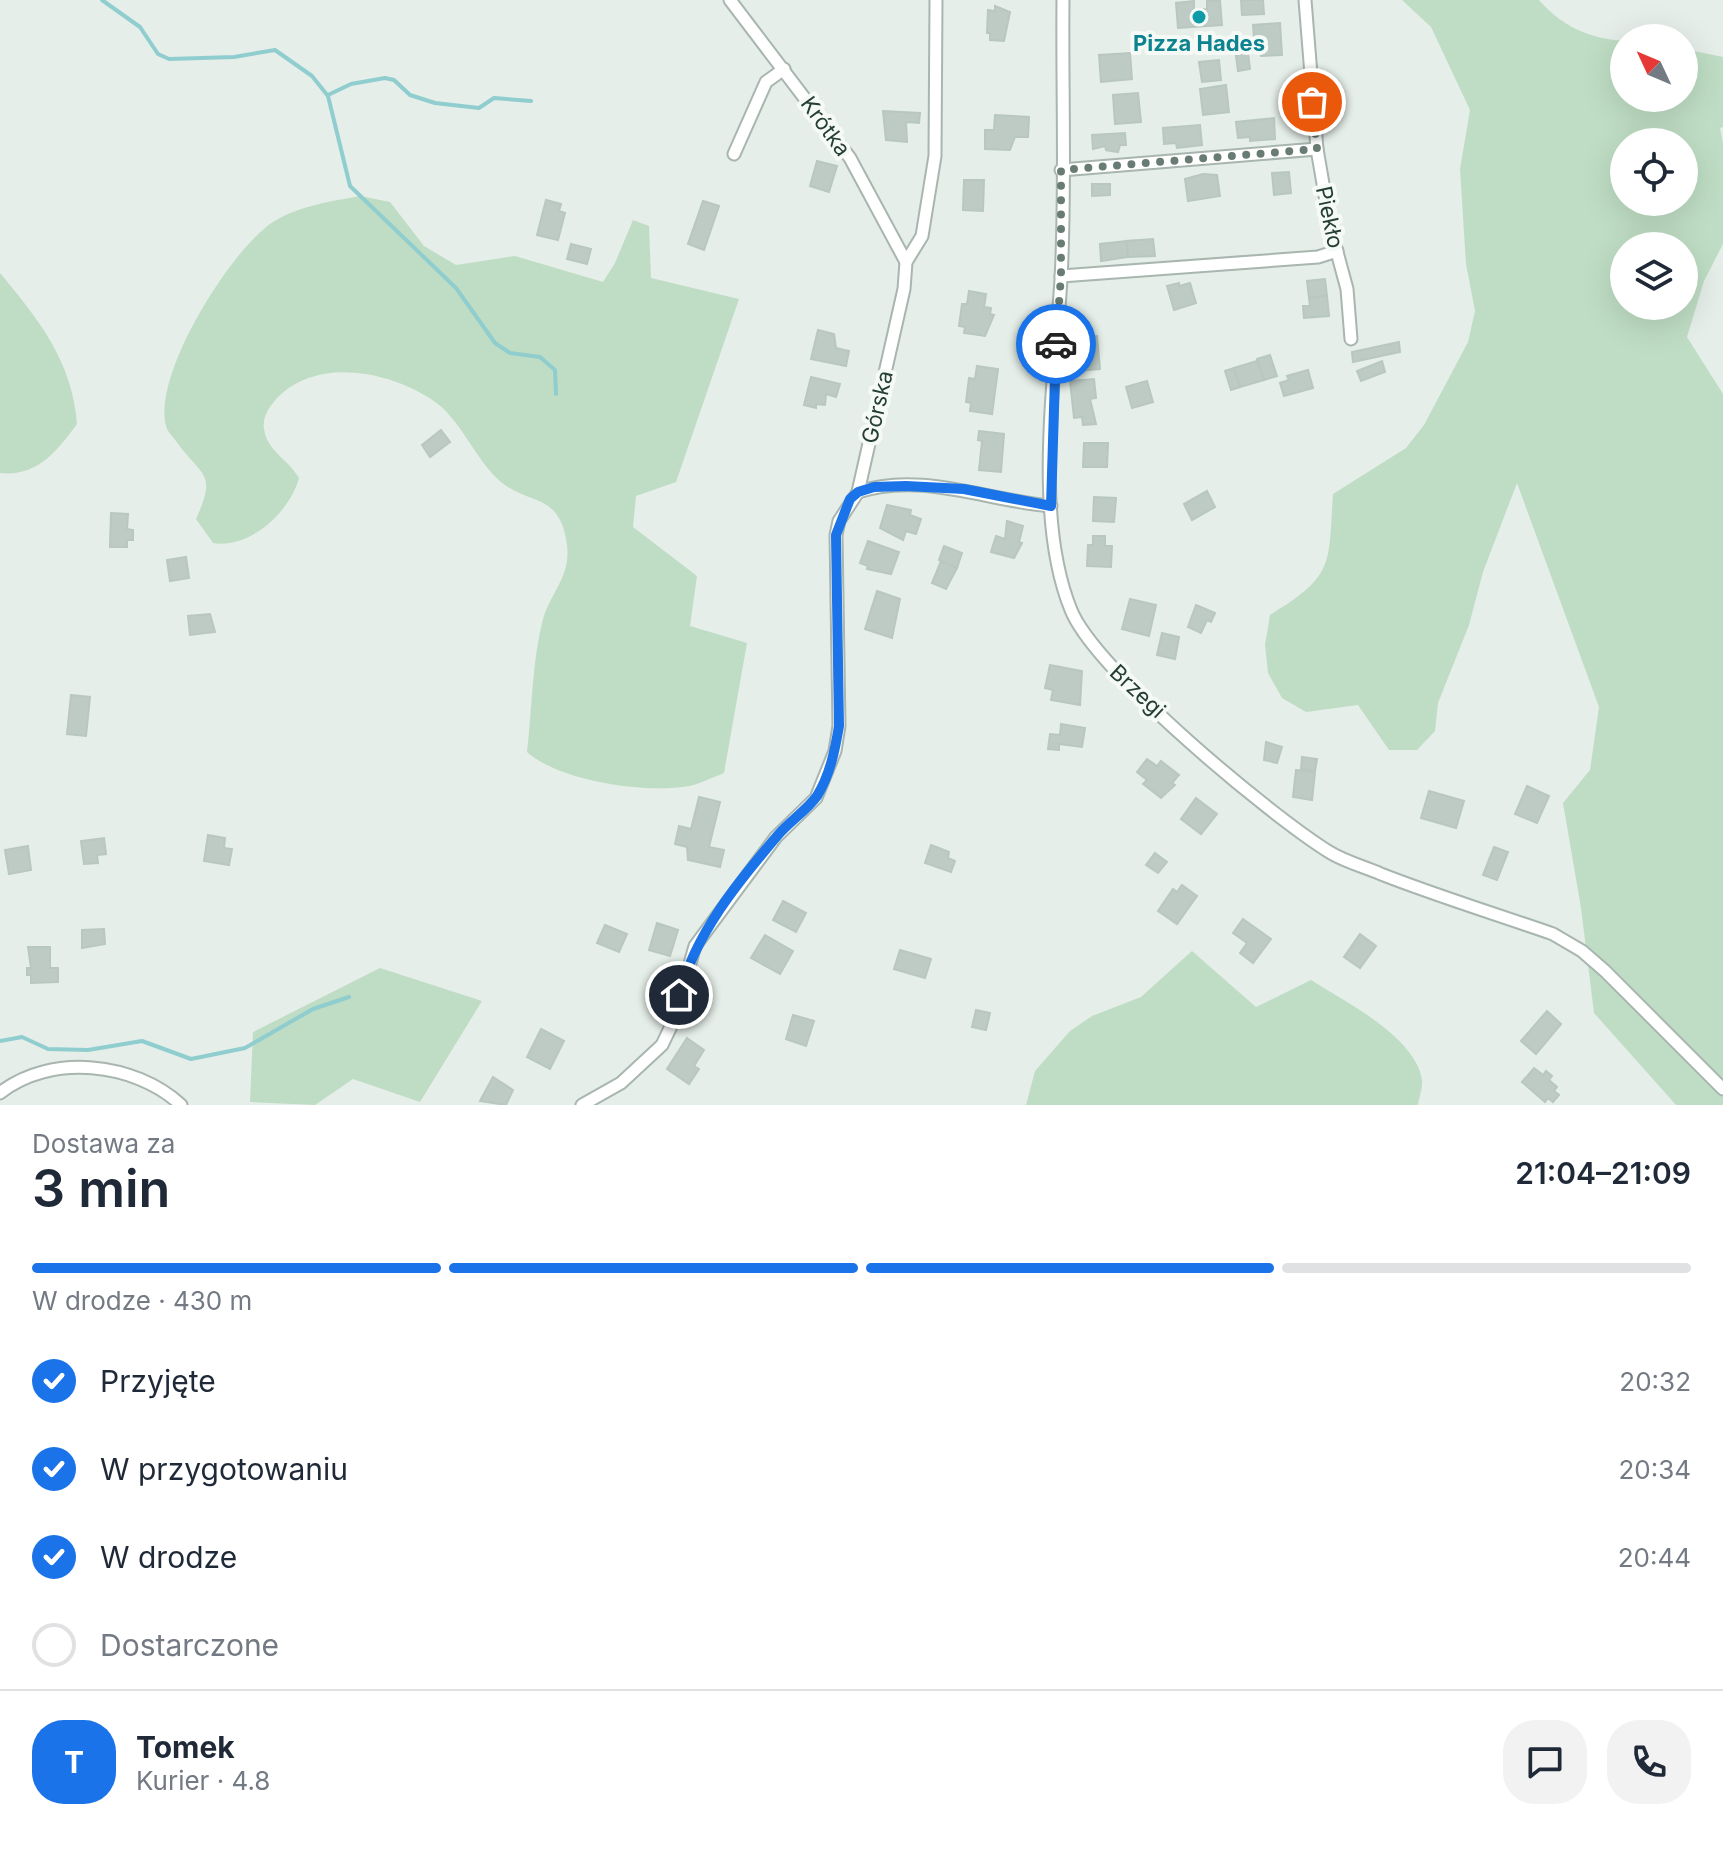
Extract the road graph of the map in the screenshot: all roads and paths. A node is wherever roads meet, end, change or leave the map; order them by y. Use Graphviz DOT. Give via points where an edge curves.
graph roads {
  1 [pos="730,0"];
  2 [pos="936,0"];
  3 [pos="1063,0"];
  4 [pos="1305,0"];
  5 [pos="784,69"];
  6 [pos="1317,149"];
  7 [pos="734,154"];
  8 [pos="1061,170"];
  9 [pos="1337,251"];
  10 [pos="906,262"];
  11 [pos="1061,276"];
  12 [pos="1351,339"];
  13 [pos="858,492"];
  14 [pos="1051,506"];
  15 [pos="1723,1089"];
  16 [pos="0,1093"];
  17 [pos="181,1105"];
  18 [pos="582,1105"];
  1 -- 5 [label="street, Krótka"];
  2 -- 10 [label="street, Górska" via="935,156 922,236"];
  3 -- 8 [label="street, Brzegi"];
  4 -- 6 [label="street, Piekło"];
  5 -- 7 [label="street" via="766,82"];
  5 -- 10 [label="street, Krótka" via="850,158"];
  6 -- 8 [label="street"];
  6 -- 9 [label="street, Piekło"];
  8 -- 11 [label="street, Brzegi"];
  9 -- 11 [label="street" via="1318,257"];
  9 -- 12 [label="street, Piekło"];
  10 -- 13 [label="street, Górska"];
  11 -- 14 [label="street, Brzegi" via="1052,385"];
  13 -- 14 [label="street" via="874,487 964,489"];
  13 -- 18 [label="street, Górska" via="836,535 839,726 826,778 816,798 776,837 695,946 662,1045 621,1083"];
  14 -- 15 [label="street, Brzegi" via="1057,566 1071,612 1085,635 1204,753 1332,854 1553,934 1582,951"];
  16 -- 17 [label="street" via="33,1075 93,1067 142,1078"];
}
